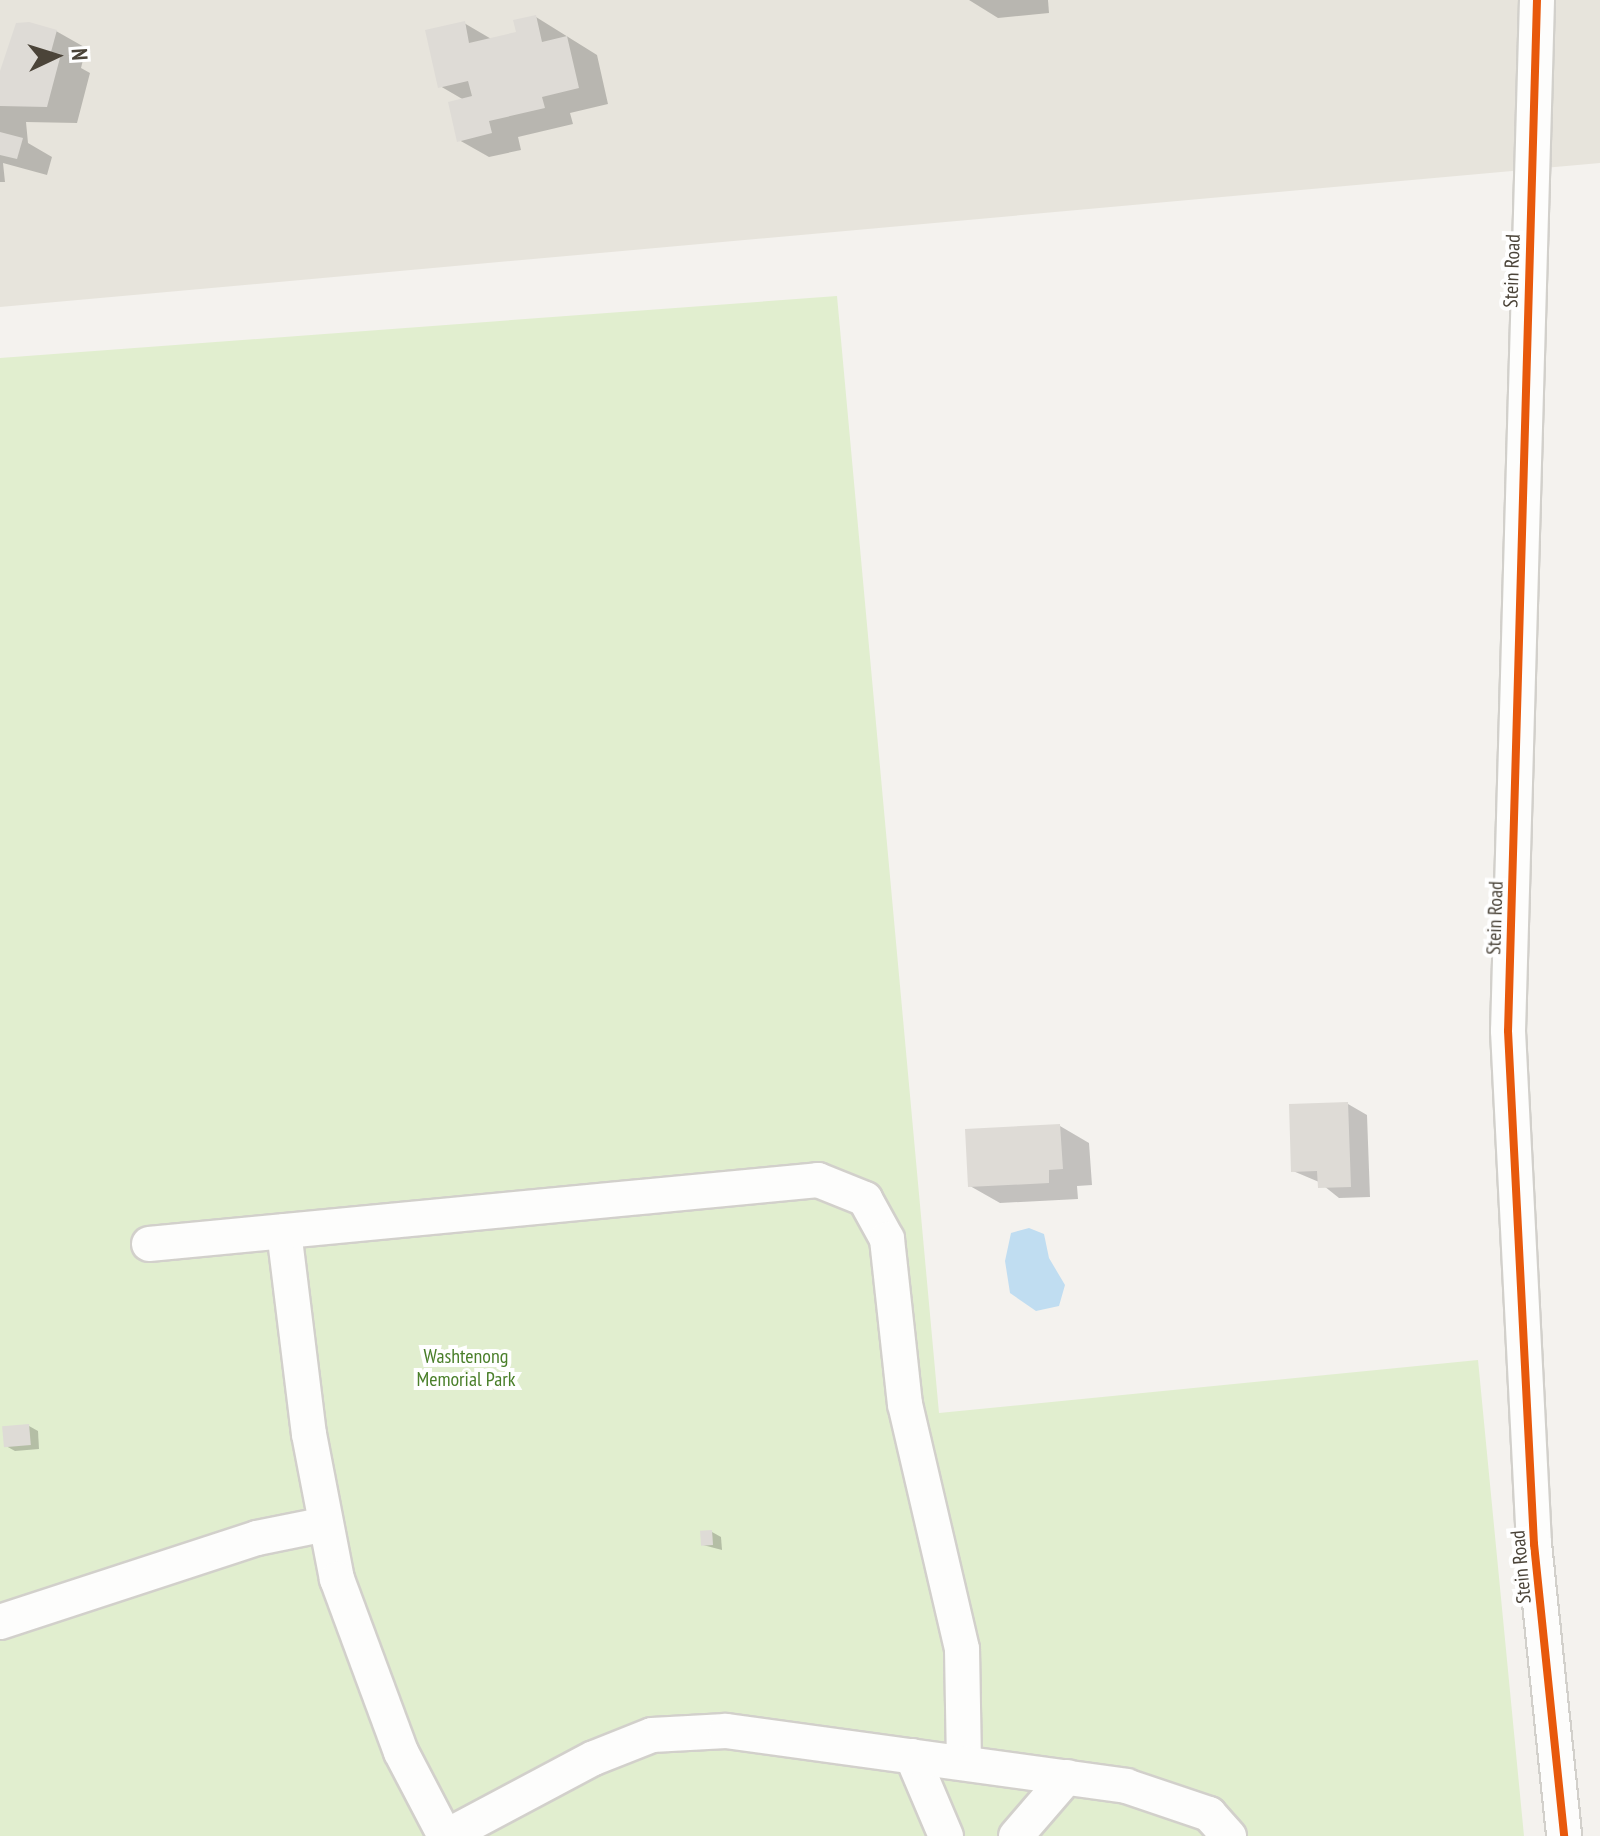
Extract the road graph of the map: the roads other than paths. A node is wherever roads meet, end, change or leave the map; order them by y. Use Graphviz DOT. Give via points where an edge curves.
graph roads {
  1 [pos="1537,0"];
  2 [pos="284,1231"];
  3 [pos="149,1244"];
  4 [pos="326,1524"];
  5 [pos="0,1622"];
  6 [pos="912,1756"];
  7 [pos="964,1763"];
  8 [pos="1067,1777"];
  9 [pos="446,1836"];
  10 [pos="946,1836"];
  11 [pos="1016,1836"];
  12 [pos="1229,1836"];
  13 [pos="1564,1836"];
  1 -- 13 [label="street, Stein Road" via="1508,1031 1534,1544"];
  2 -- 3 [label="street"];
  2 -- 4 [label="street"];
  2 -- 7 [label="street" via="818,1180 865,1199 887,1239 905,1404 962,1649"];
  4 -- 5 [label="street" via="257,1538"];
  4 -- 9 [label="street" via="337,1579 401,1752"];
  6 -- 7 [label="street"];
  6 -- 9 [label="street" via="726,1731 652,1735 594,1758"];
  6 -- 10 [label="street"];
  7 -- 8 [label="street"];
  8 -- 11 [label="street"];
  8 -- 12 [label="street" via="1126,1786 1209,1814"];
}
